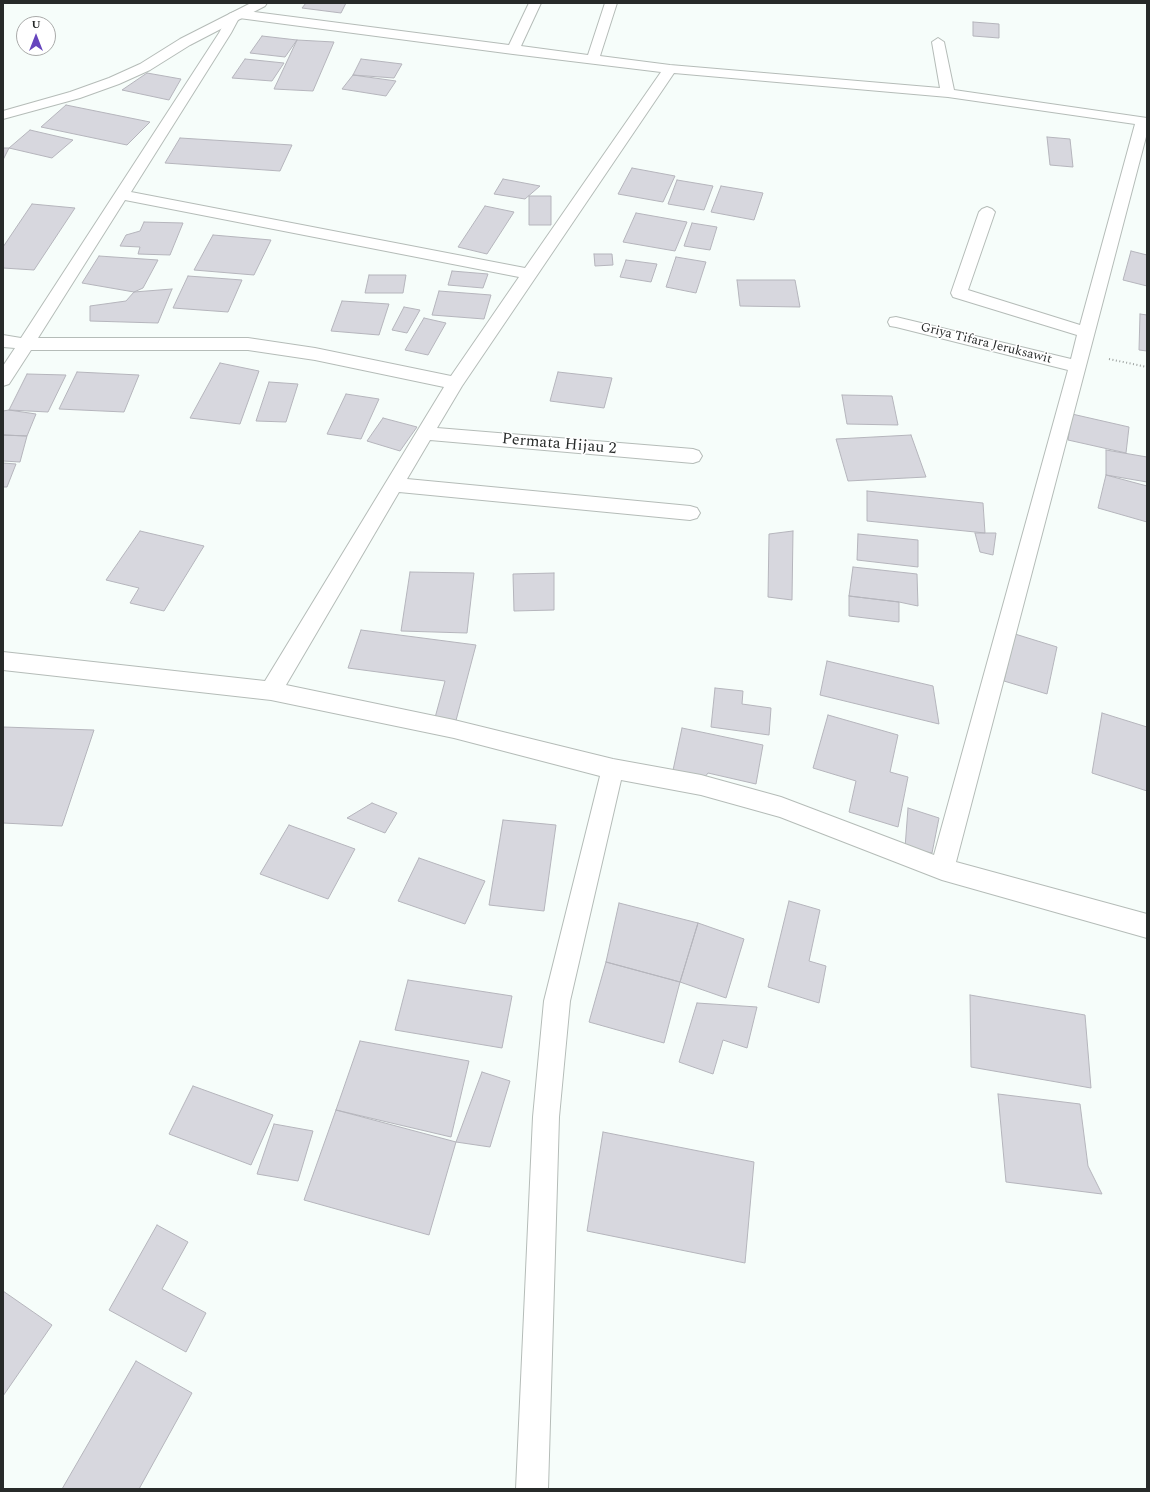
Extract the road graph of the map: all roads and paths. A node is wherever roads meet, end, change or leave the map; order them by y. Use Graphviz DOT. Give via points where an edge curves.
graph roads {
  1 [pos="260,3"];
  2 [pos="535,3"];
  3 [pos="611,3"];
  4 [pos="236,16"];
  5 [pos="938,42"];
  6 [pos="512,50"];
  7 [pos="593,58"];
  8 [pos="670,69"];
  9 [pos="948,93"];
  10 [pos="3,115"];
  11 [pos="1145,122"];
  12 [pos="121,195"];
  13 [pos="987,212"];
  14 [pos="528,274"];
  15 [pos="896,322"];
  16 [pos="1086,332"];
  17 [pos="3,341"];
  18 [pos="26,344"];
  19 [pos="1079,359"];
  20 [pos="1147,368"];
  21 [pos="3,380"];
  22 [pos="455,383"];
  23 [pos="424,433"];
  24 [pos="693,456"];
  25 [pos="394,485"];
  26 [pos="690,513"];
  27 [pos="3,661"];
  28 [pos="271,691"];
  29 [pos="614,769"];
  30 [pos="942,869"];
  31 [pos="1147,926"];
  32 [pos="532,1489"];
  1 -- 4 [label="street"];
  2 -- 6 [label="street"];
  3 -- 7 [label="street"];
  4 -- 6 [label="street"];
  4 -- 10 [label="street" via="114,81"];
  4 -- 12 [label="street"];
  5 -- 9 [label="street"];
  6 -- 7 [label="street"];
  7 -- 8 [label="street"];
  8 -- 9 [label="street"];
  8 -- 14 [label="street"];
  9 -- 11 [label="street"];
  11 -- 16 [label="street"];
  12 -- 14 [label="street"];
  12 -- 18 [label="street"];
  13 -- 16 [label="street" via="959,293"];
  14 -- 22 [label="street"];
  15 -- 19 [label="street, Griya Tifara Jeruksawit"];
  16 -- 19 [label="street"];
  17 -- 18 [label="street"];
  18 -- 21 [label="street"];
  18 -- 22 [label="street" via="248,344 322,355"];
  19 -- 20 [label="path"];
  19 -- 30 [label="street"];
  22 -- 23 [label="street"];
  23 -- 24 [label="street, Permata Hijau 2"];
  23 -- 25 [label="street"];
  25 -- 26 [label="street"];
  25 -- 28 [label="street"];
  27 -- 28 [label="street"];
  28 -- 29 [label="street" via="454,729"];
  29 -- 30 [label="street" via="693,783 781,807"];
  29 -- 32 [label="street" via="557,1001 546,1117"];
  30 -- 31 [label="street"];
}
